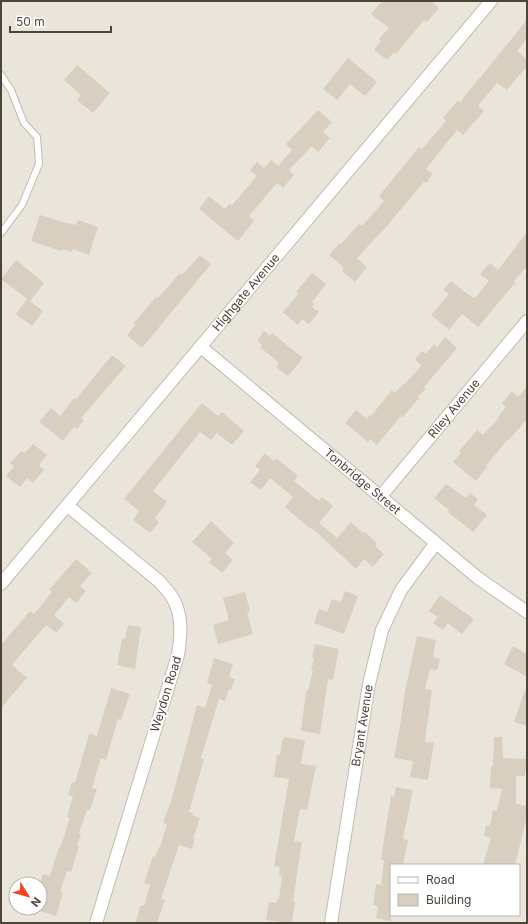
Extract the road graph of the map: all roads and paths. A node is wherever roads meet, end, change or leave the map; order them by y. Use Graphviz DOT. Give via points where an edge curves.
graph roads {
  1 [pos="491,1"];
  2 [pos="1,75"];
  3 [pos="1,233"];
  4 [pos="527,321"];
  5 [pos="201,347"];
  6 [pos="381,496"];
  7 [pos="68,506"];
  8 [pos="436,544"];
  9 [pos="1,584"];
  10 [pos="527,612"];
  11 [pos="96,923"];
  12 [pos="331,923"];
  1 -- 5 [label="street, Highgate Avenue"];
  2 -- 3 [label="lane" via="11,90 24,123 37,137 39,164 22,205"];
  4 -- 6 [label="street, Riley Avenue"];
  5 -- 6 [label="street, Tonbridge Street"];
  5 -- 7 [label="street, Highgate Avenue"];
  6 -- 8 [label="street, Tonbridge Street"];
  7 -- 9 [label="street, Highgate Avenue"];
  7 -- 11 [label="street, Weydon Road" via="160,582 172,597 179,616 181,636 178,655"];
  8 -- 10 [label="street, Tonbridge Street" via="478,578"];
  8 -- 12 [label="street, Bryant Avenue" via="401,590 382,630 369,684"];
}
